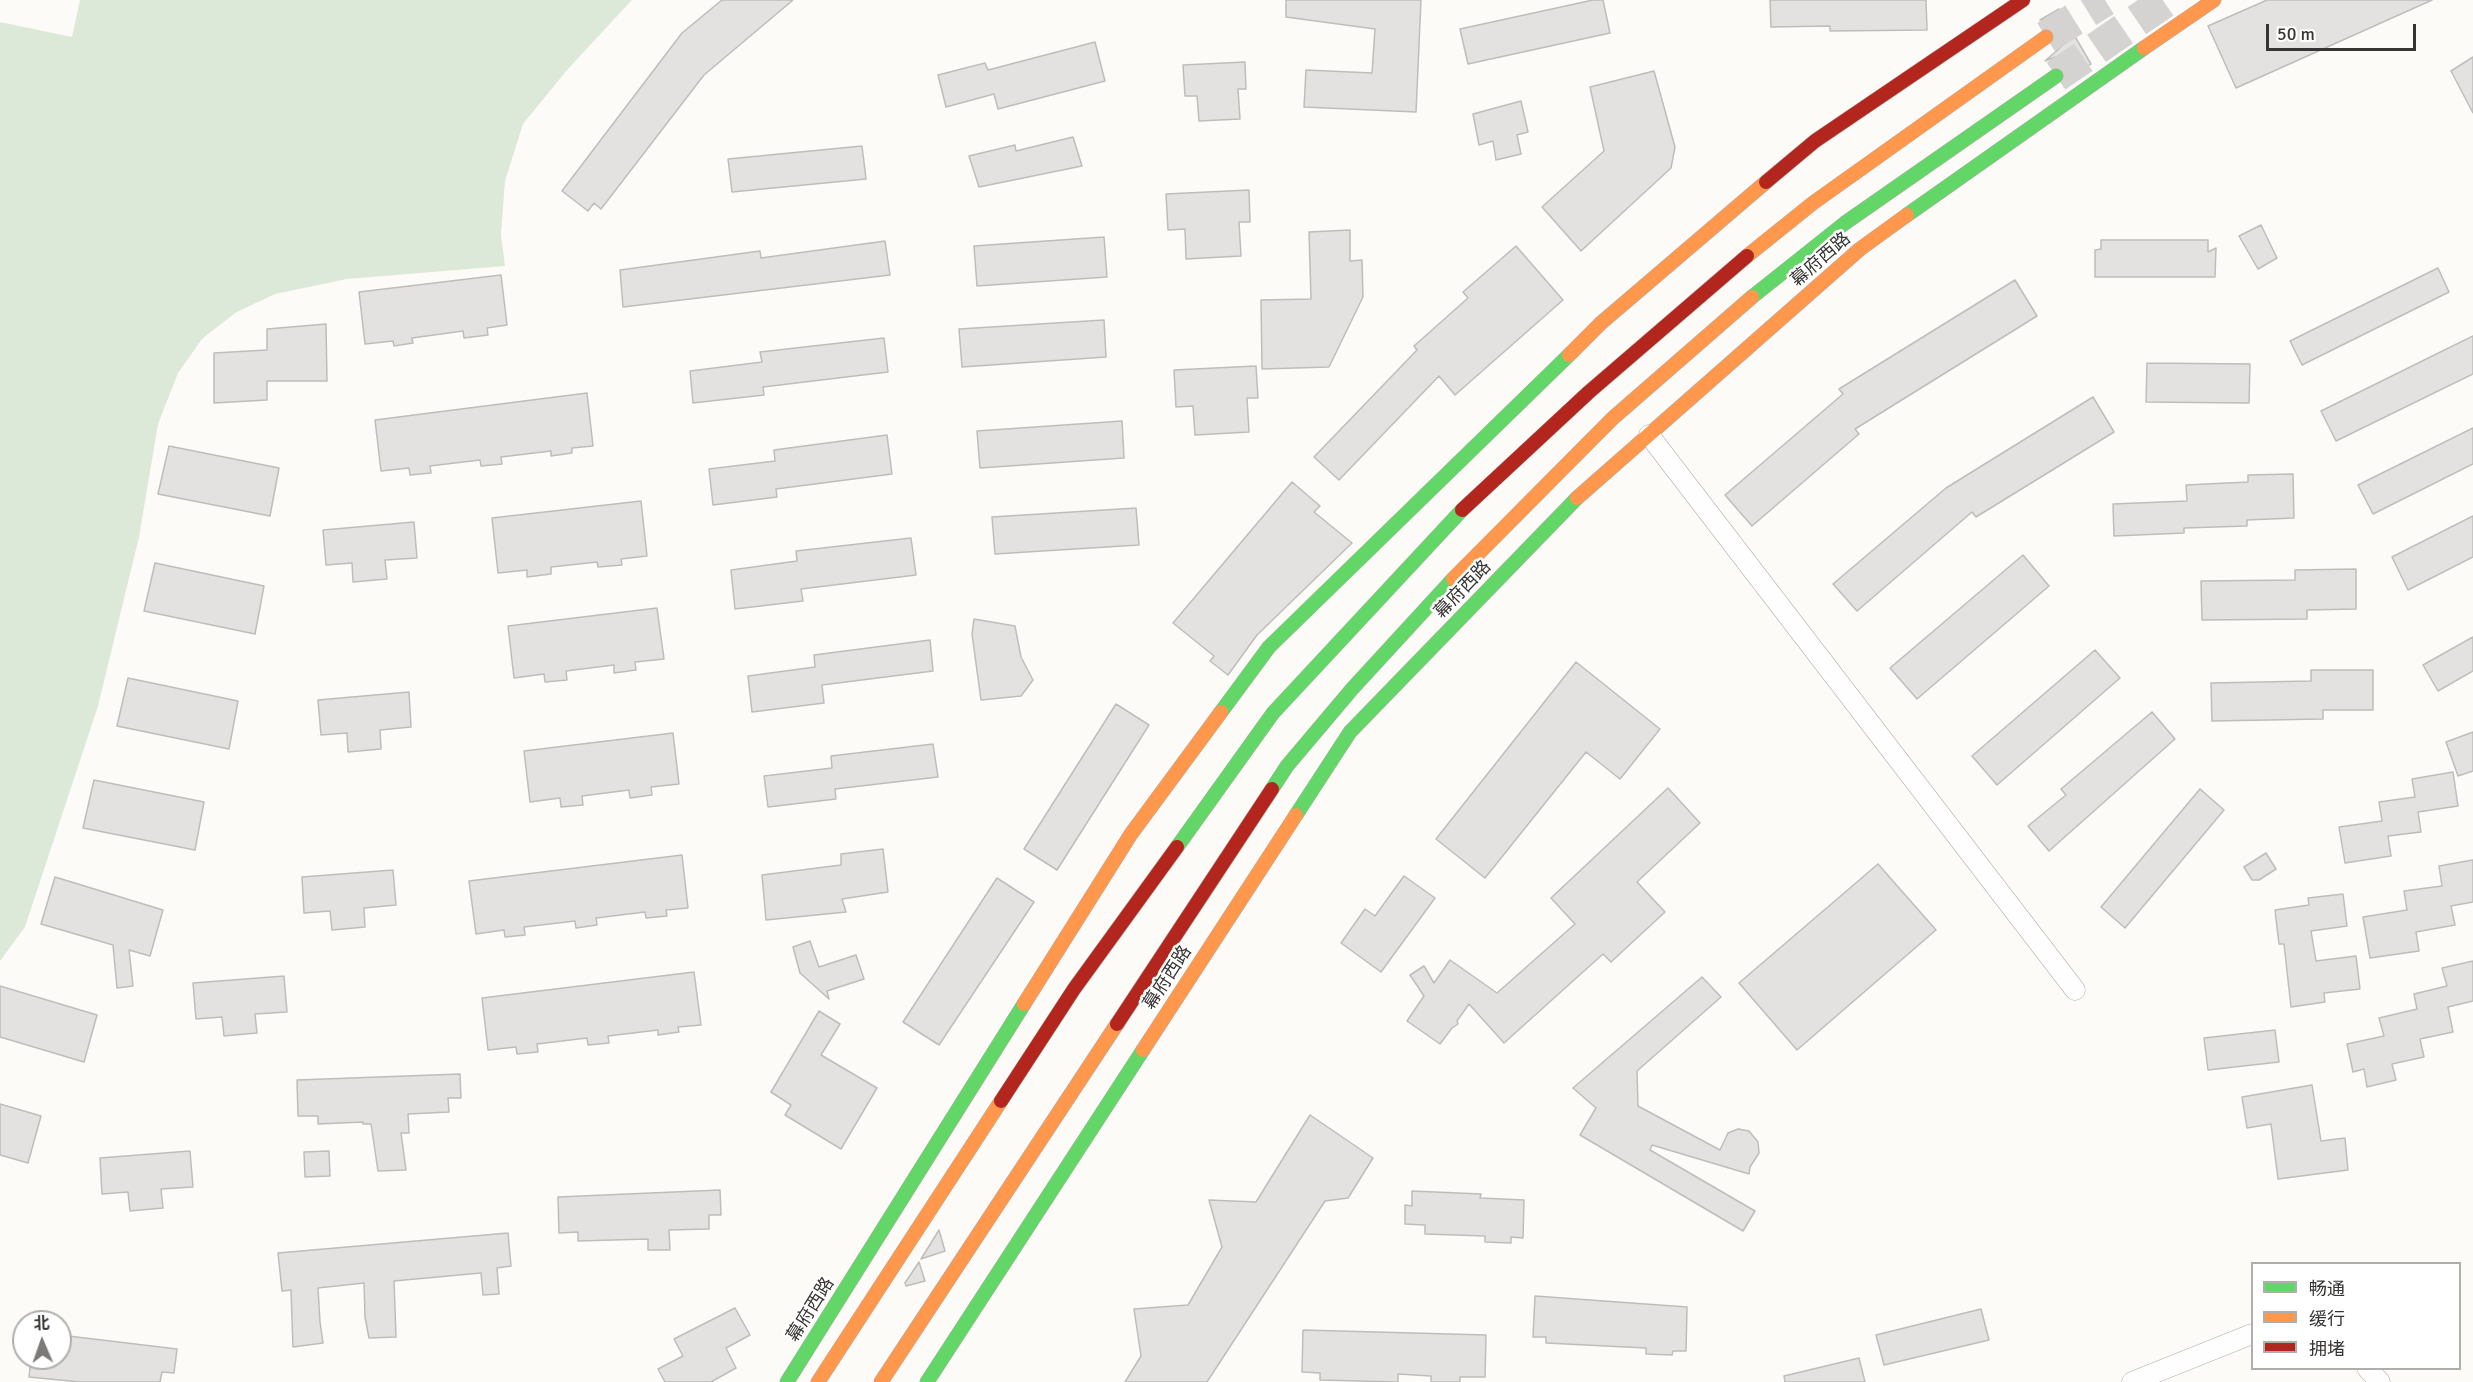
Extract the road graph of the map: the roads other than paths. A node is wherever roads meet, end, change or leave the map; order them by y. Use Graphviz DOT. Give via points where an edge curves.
graph roads {
  1 [pos="2023,0"];
  2 [pos="2214,0"];
  3 [pos="2046,37"];
  4 [pos="2056,76"];
  5 [pos="1649,435"];
  6 [pos="2075,990"];
  7 [pos="2251,1335"];
  8 [pos="2369,1370"];
  9 [pos="787,1382"];
  10 [pos="818,1382"];
  11 [pos="881,1382"];
  12 [pos="927,1382"];
  13 [pos="2132,1382"];
  14 [pos="2380,1382"];
  1 -- 9 [label="main road, 幕府西路" via="1815,141 1601,323 1269,647 1131,834"];
  2 -- 5 [label="main road, 幕府西路" via="1860,249"];
  3 -- 10 [label="main road" via="1813,203 1598,384 1448,523 1273,713 1074,989"];
  4 -- 11 [label="main road, 幕府西路" via="1845,223 1736,311 1613,418 1438,594 1352,688 1287,766"];
  5 -- 6 [label="street"];
  5 -- 12 [label="main road, 幕府西路" via="1574,501 1350,732"];
  7 -- 13 [label="street"];
  8 -- 14 [label="street"];
}
